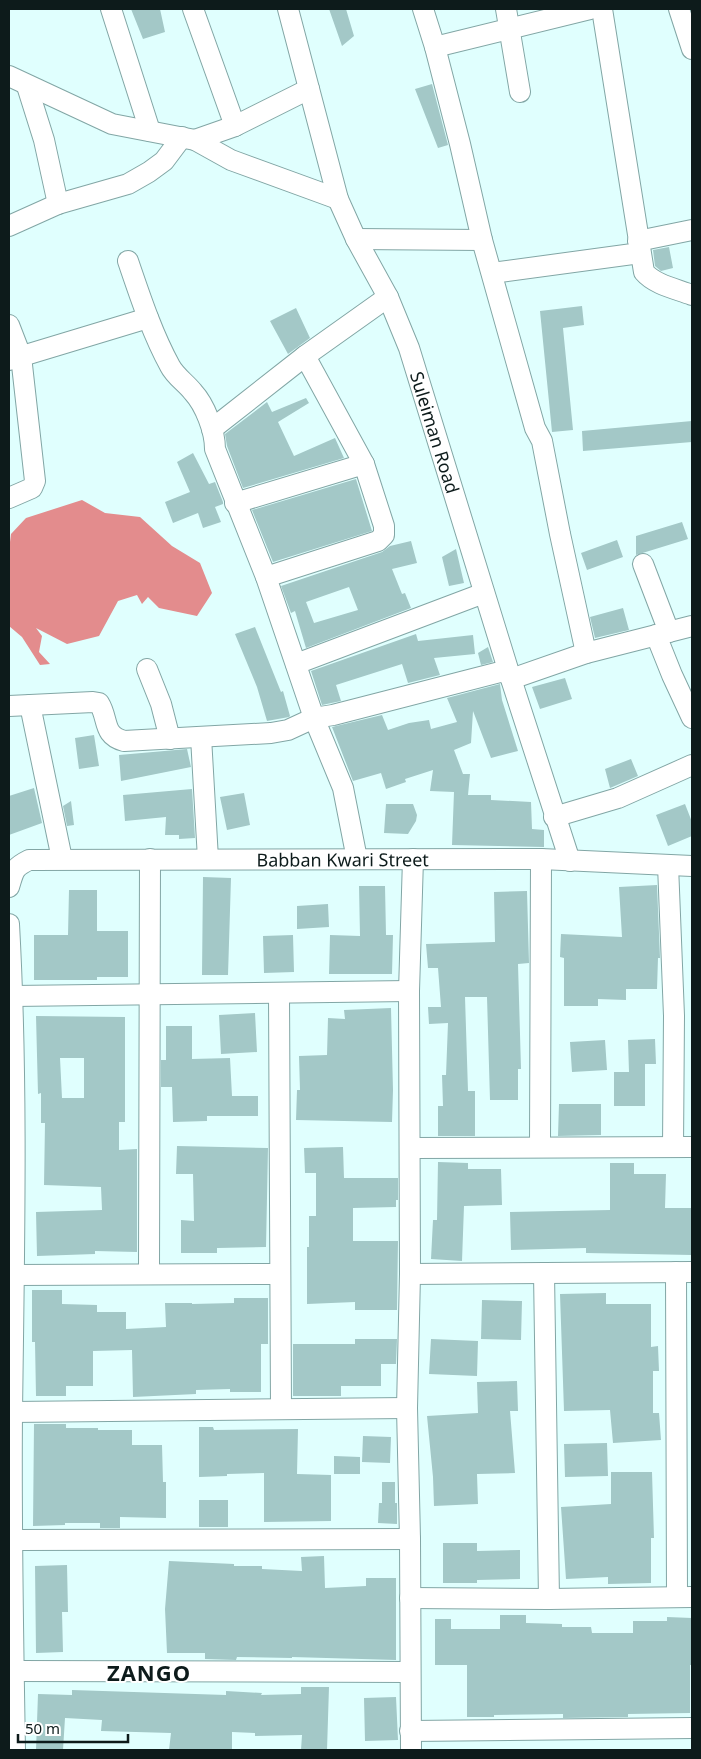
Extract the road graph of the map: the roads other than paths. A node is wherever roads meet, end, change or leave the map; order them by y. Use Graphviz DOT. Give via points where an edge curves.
graph roads {
  1 [pos="111,9"];
  2 [pos="193,9"];
  3 [pos="288,9"];
  4 [pos="423,9"];
  5 [pos="506,9"];
  6 [pos="590,9"];
  7 [pos="602,9"];
  8 [pos="680,9"];
  9 [pos="509,29"];
  10 [pos="435,47"];
  11 [pos="692,49"];
  12 [pos="9,76"];
  13 [pos="28,86"];
  14 [pos="309,89"];
  15 [pos="520,92"];
  16 [pos="234,126"];
  17 [pos="150,131"];
  18 [pos="189,139"];
  19 [pos="338,198"];
  20 [pos="58,204"];
  21 [pos="9,226"];
  22 [pos="692,230"];
  23 [pos="356,239"];
  24 [pos="482,240"];
  25 [pos="639,247"];
  26 [pos="128,262"];
  27 [pos="492,273"];
  28 [pos="692,295"];
  29 [pos="388,297"];
  30 [pos="148,318"];
  31 [pos="9,325"];
  32 [pos="305,356"];
  33 [pos="15,358"];
  34 [pos="212,430"];
  35 [pos="364,464"];
  36 [pos="9,498"];
  37 [pos="236,503"];
  38 [pos="643,564"];
  39 [pos="266,577"];
  40 [pos="484,593"];
  41 [pos="692,626"];
  42 [pos="662,633"];
  43 [pos="586,653"];
  44 [pos="296,664"];
  45 [pos="147,669"];
  46 [pos="510,674"];
  47 [pos="30,705"];
  48 [pos="9,706"];
  49 [pos="314,718"];
  50 [pos="692,718"];
  51 [pos="200,737"];
  52 [pos="170,738"];
  53 [pos="692,765"];
  54 [pos="554,817"];
  55 [pos="62,859"];
  56 [pos="150,859"];
  57 [pos="208,859"];
  58 [pos="357,859"];
  59 [pos="413,859"];
  60 [pos="541,859"];
  61 [pos="570,861"];
  62 [pos="668,866"];
  63 [pos="692,866"];
  64 [pos="10,876"];
  65 [pos="9,924"];
  66 [pos="410,991"];
  67 [pos="279,993"];
  68 [pos="149,994"];
  69 [pos="13,996"];
  70 [pos="683,1016"];
  71 [pos="682,1147"];
  72 [pos="410,1148"];
  73 [pos="540,1148"];
  74 [pos="12,1172"];
  75 [pos="684,1272"];
  76 [pos="149,1273"];
  77 [pos="544,1273"];
  78 [pos="280,1274"];
  79 [pos="410,1274"];
  80 [pos="14,1275"];
  81 [pos="407,1408"];
  82 [pos="281,1409"];
  83 [pos="12,1412"];
  84 [pos="10,1475"];
  85 [pos="410,1539"];
  86 [pos="13,1540"];
  87 [pos="684,1597"];
  88 [pos="410,1598"];
  89 [pos="549,1599"];
  90 [pos="11,1605"];
  91 [pos="14,1672"];
  92 [pos="410,1672"];
  93 [pos="692,1728"];
  94 [pos="411,1740"];
  95 [pos="15,1750"];
  1 -- 17 [label="street"];
  2 -- 16 [label="street"];
  3 -- 14 [label="street, Suleiman Road"];
  4 -- 10 [label="street"];
  5 -- 9 [label="street"];
  6 -- 9 [label="street"];
  7 -- 25 [label="street"];
  8 -- 11 [label="street"];
  9 -- 10 [label="street"];
  9 -- 15 [label="street"];
  10 -- 24 [label="street"];
  12 -- 13 [label="street"];
  13 -- 17 [label="street" via="112,124"];
  13 -- 20 [label="street"];
  14 -- 16 [label="street"];
  14 -- 19 [label="street, Suleiman Road"];
  16 -- 18 [label="street"];
  17 -- 18 [label="street"];
  18 -- 19 [label="street" via="231,160"];
  18 -- 20 [label="street" via="164,161 128,184"];
  19 -- 23 [label="street, Suleiman Road"];
  20 -- 21 [label="street"];
  22 -- 25 [label="street"];
  23 -- 24 [label="street"];
  23 -- 29 [label="street, Suleiman Road"];
  24 -- 27 [label="street"];
  25 -- 27 [label="street"];
  25 -- 28 [label="street" via="648,277"];
  26 -- 30 [label="street"];
  27 -- 43 [label="street" via="535,428 545,451"];
  29 -- 32 [label="street"];
  29 -- 40 [label="street, Suleiman Road" via="409,348"];
  30 -- 33 [label="street"];
  30 -- 34 [label="street" via="170,367 195,394"];
  31 -- 33 [label="street"];
  32 -- 34 [label="street"];
  32 -- 35 [label="street"];
  33 -- 36 [label="street" via="35,480 32,488"];
  34 -- 37 [label="street" via="215,449"];
  35 -- 37 [label="street"];
  35 -- 39 [label="street" via="384,535 378,541"];
  37 -- 39 [label="street"];
  38 -- 42 [label="street"];
  39 -- 44 [label="street"];
  40 -- 44 [label="street"];
  40 -- 46 [label="street, Suleiman Road"];
  41 -- 42 [label="street"];
  42 -- 43 [label="street"];
  42 -- 50 [label="street" via="672,675"];
  43 -- 46 [label="street"];
  44 -- 49 [label="street"];
  45 -- 52 [label="street"];
  46 -- 49 [label="street"];
  46 -- 54 [label="street, Suleiman Road"];
  47 -- 48 [label="street"];
  47 -- 52 [label="street" via="99,703 110,733 116,739 124,742"];
  47 -- 55 [label="street"];
  49 -- 51 [label="street" via="279,732"];
  49 -- 58 [label="street" via="343,788"];
  51 -- 52 [label="street"];
  51 -- 57 [label="street"];
  53 -- 54 [label="street" via="618,798"];
  54 -- 61 [label="street, Suleiman Road"];
  55 -- 56 [label="street, Babban Kwari Street"];
  55 -- 64 [label="street, Babban Kwari Street" via="29,860 18,865"];
  56 -- 57 [label="street, Babban Kwari Street"];
  56 -- 68 [label="street"];
  57 -- 58 [label="street, Babban Kwari Street"];
  58 -- 59 [label="street, Babban Kwari Street"];
  59 -- 60 [label="street, Babban Kwari Street"];
  59 -- 66 [label="street"];
  60 -- 61 [label="street, Babban Kwari Street"];
  60 -- 73 [label="street"];
  61 -- 62 [label="street, Babban Kwari Street"];
  62 -- 63 [label="street, Babban Kwari Street"];
  62 -- 70 [label="street"];
  65 -- 69 [label="street"];
  66 -- 67 [label="street"];
  66 -- 72 [label="street"];
  67 -- 68 [label="street"];
  67 -- 78 [label="street"];
  68 -- 69 [label="street"];
  68 -- 76 [label="street"];
  69 -- 74 [label="street"];
  70 -- 71 [label="street"];
  71 -- 73 [label="street"];
  72 -- 73 [label="street"];
  72 -- 79 [label="street"];
  74 -- 80 [label="street"];
  75 -- 77 [label="street"];
  75 -- 87 [label="street"];
  76 -- 78 [label="street"];
  76 -- 80 [label="street"];
  77 -- 79 [label="street"];
  77 -- 89 [label="street"];
  78 -- 82 [label="street"];
  79 -- 81 [label="street"];
  80 -- 83 [label="street"];
  81 -- 82 [label="street"];
  81 -- 85 [label="street"];
  82 -- 83 [label="street"];
  83 -- 84 [label="street"];
  84 -- 86 [label="street"];
  85 -- 86 [label="street"];
  85 -- 88 [label="street"];
  86 -- 90 [label="street"];
  87 -- 89 [label="street"];
  88 -- 89 [label="street"];
  88 -- 92 [label="street"];
  90 -- 91 [label="street"];
  91 -- 92 [label="street"];
  91 -- 95 [label="street"];
  92 -- 94 [label="street"];
  93 -- 94 [label="street"];
}
